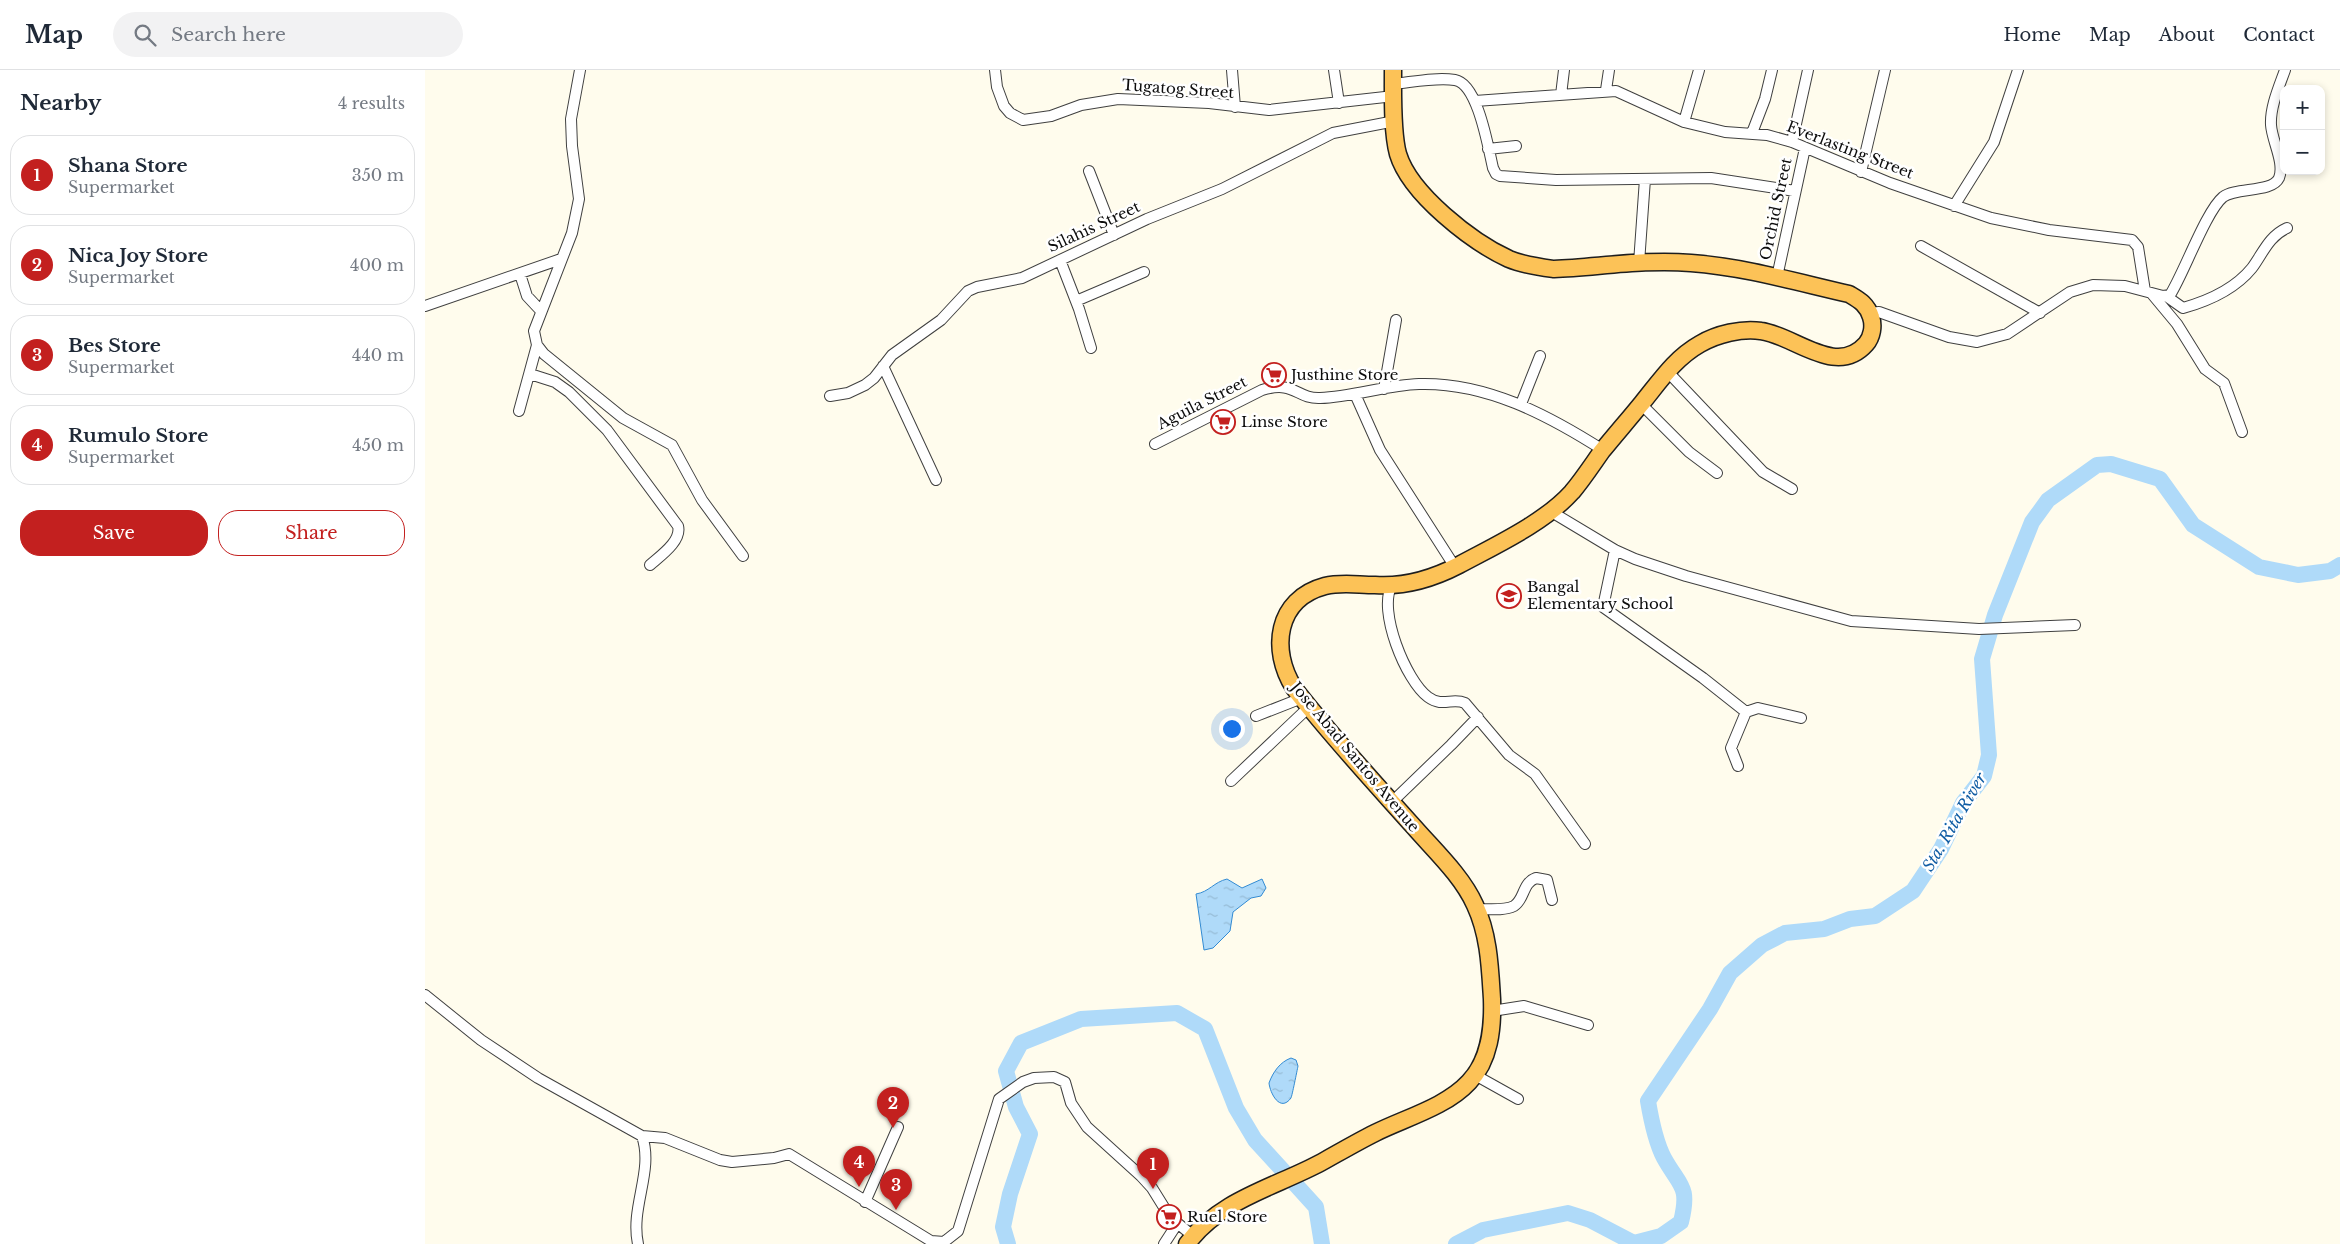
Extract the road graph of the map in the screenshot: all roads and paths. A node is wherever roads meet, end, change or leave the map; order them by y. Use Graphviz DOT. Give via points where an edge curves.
graph roads {
  1 [pos="580,70"];
  2 [pos="995,70"];
  3 [pos="1232,70"];
  4 [pos="1334,70"];
  5 [pos="1564,70"];
  6 [pos="1609,70"];
  7 [pos="1699,70"];
  8 [pos="1772,70"];
  9 [pos="1808,70"];
  10 [pos="1885,70"];
  11 [pos="2018,70"];
  12 [pos="2285,70"];
  13 [pos="1394,83"];
  14 [pos="1606,90"];
  15 [pos="1561,95"];
  16 [pos="1475,101"];
  17 [pos="1339,103"];
  18 [pos="1235,107"];
  19 [pos="1395,121"];
  20 [pos="1684,122"];
  21 [pos="1752,133"];
  22 [pos="1792,142"];
  23 [pos="1517,146"];
  24 [pos="1805,148"];
  25 [pos="1488,149"];
  26 [pos="1089,172"];
  27 [pos="1861,172"];
  28 [pos="1645,179"];
  29 [pos="1795,191"];
  30 [pos="1954,206"];
  31 [pos="2287,228"];
  32 [pos="1114,234"];
  33 [pos="1921,246"];
  34 [pos="561,259"];
  35 [pos="1060,260"];
  36 [pos="1639,263"];
  37 [pos="1144,272"];
  38 [pos="521,274"];
  39 [pos="1777,277"];
  40 [pos="2149,293"];
  41 [pos="2167,296"];
  42 [pos="1076,301"];
  43 [pos="425,306"];
  44 [pos="541,311"];
  45 [pos="2041,312"];
  46 [pos="1870,313"];
  47 [pos="1396,320"];
  48 [pos="537,345"];
  49 [pos="1091,348"];
  50 [pos="1540,356"];
  51 [pos="883,366"];
  52 [pos="1667,371"];
  53 [pos="530,374"];
  54 [pos="1384,389"];
  55 [pos="1355,394"];
  56 [pos="830,396"];
  57 [pos="1521,404"];
  58 [pos="1641,404"];
  59 [pos="519,411"];
  60 [pos="2242,432"];
  61 [pos="1155,444"];
  62 [pos="1603,450"];
  63 [pos="1717,473"];
  64 [pos="936,480"];
  65 [pos="1792,489"];
  66 [pos="1550,510"];
  67 [pos="1615,550"];
  68 [pos="743,556"];
  69 [pos="650,565"];
  70 [pos="1455,567"];
  71 [pos="1392,585"];
  72 [pos="2075,625"];
  73 [pos="1305,703"];
  74 [pos="1746,712"];
  75 [pos="1256,716"];
  76 [pos="1478,717"];
  77 [pos="1801,718"];
  78 [pos="1738,766"];
  79 [pos="1231,781"];
  80 [pos="1392,802"];
  81 [pos="1585,844"];
  82 [pos="1552,900"];
  83 [pos="1477,909"];
  84 [pos="425,994"];
  85 [pos="1492,1011"];
  86 [pos="1588,1025"];
  87 [pos="1475,1075"];
  88 [pos="1518,1098"];
  89 [pos="897,1127"];
  90 [pos="641,1136"];
  91 [pos="865,1202"];
  92 [pos="1177,1224"];
  93 [pos="1190,1240"];
  94 [pos="939,1243"];
  95 [pos="638,1244"];
  96 [pos="1164,1244"];
  1 -- 34 [label="street" via="571,119 579,200 573,232"];
  2 -- 18 [label="street, Tugatog Street" via="1004,106 1023,120 1118,99"];
  3 -- 18 [label="street"];
  4 -- 17 [label="street"];
  5 -- 15 [label="street"];
  6 -- 14 [label="street"];
  7 -- 20 [label="street"];
  8 -- 21 [label="street"];
  9 -- 22 [label="street"];
  10 -- 27 [label="street"];
  11 -- 30 [label="street" via="1997,134"];
  12 -- 41 [label="street" via="2271,114 2280,172 2278,180 2270,186 2222,198"];
  13 -- 16 [label="street" via="1453,80 1466,85"];
  13 -- 17 [label="street, Tugatog Street"];
  13 -- 19 [label="highway"];
  14 -- 15 [label="street, Everlasting Street"];
  14 -- 20 [label="street, Everlasting Street" via="1625,94"];
  15 -- 16 [label="street, Everlasting Street"];
  16 -- 25 [label="street"];
  17 -- 18 [label="street, Tugatog Street" via="1269,110"];
  19 -- 32 [label="street, Silahis Street" via="1321,138 1222,189"];
  19 -- 36 [label="highway" via="1397,152 1407,174 1446,215 1509,259 1554,269"];
  20 -- 21 [label="street, Everlasting Street" via="1725,132"];
  21 -- 22 [label="street, Everlasting Street"];
  22 -- 24 [label="street, Everlasting Street"];
  23 -- 25 [label="street"];
  24 -- 27 [label="street, Everlasting Street"];
  24 -- 29 [label="street, Orchid Street"];
  25 -- 28 [label="street" via="1496,174 1500,176 1556,180"];
  26 -- 32 [label="street"];
  27 -- 30 [label="street, Everlasting Street"];
  28 -- 29 [label="street" via="1711,178"];
  28 -- 36 [label="street"];
  29 -- 39 [label="street, Orchid Street"];
  30 -- 40 [label="street, Everlasting Street" via="1991,218 2049,230 2132,240 2138,247"];
  31 -- 41 [label="street" via="2268,242 2251,269 2226,291 2183,308"];
  32 -- 35 [label="street, Silahis Street"];
  33 -- 45 [label="street"];
  34 -- 38 [label="street"];
  34 -- 44 [label="street"];
  35 -- 42 [label="street"];
  35 -- 51 [label="street, Silahis Street" via="1022,278 986,284 968,291 941,320 901,348"];
  36 -- 39 [label="highway" via="1690,262"];
  37 -- 42 [label="street"];
  38 -- 43 [label="street"];
  38 -- 44 [label="street" via="527,296"];
  39 -- 46 [label="highway" via="1849,294 1864,302"];
  40 -- 41 [label="street"];
  40 -- 45 [label="street" via="2125,286 2093,285 2070,292"];
  40 -- 60 [label="street" via="2177,324 2205,370 2224,383"];
  42 -- 49 [label="street"];
  44 -- 48 [label="street" via="534,331"];
  45 -- 46 [label="street" via="2007,334 1977,342 1879,312"];
  46 -- 52 [label="highway, Jose Abad Santos Avenue" via="1873,322 1870,338 1854,355 1838,357 1819,353 1762,331 1744,331 1702,342 1688,350"];
  47 -- 54 [label="street"];
  48 -- 53 [label="street"];
  48 -- 68 [label="street" via="623,418 671,445 702,500"];
  50 -- 57 [label="street"];
  51 -- 56 [label="street, Silahis Street" via="865,385 848,393"];
  51 -- 64 [label="street"];
  52 -- 58 [label="highway, Jose Abad Santos Avenue"];
  52 -- 65 [label="street" via="1763,472"];
  53 -- 59 [label="street"];
  53 -- 69 [label="street" via="555,382 569,392 607,430 678,526 678,538"];
  54 -- 55 [label="street, Aguila Street"];
  54 -- 57 [label="street, Aguila Street" via="1417,384 1443,385"];
  55 -- 61 [label="street, Aguila Street" via="1318,398 1282,386 1273,387"];
  55 -- 70 [label="street" via="1380,450"];
  57 -- 62 [label="street, Aguila Street" via="1555,420"];
  58 -- 62 [label="highway, Jose Abad Santos Avenue"];
  58 -- 63 [label="street" via="1689,452"];
  62 -- 66 [label="highway, Jose Abad Santos Avenue" via="1574,490"];
  66 -- 67 [label="street"];
  66 -- 70 [label="highway, Jose Abad Santos Avenue" via="1503,542"];
  67 -- 72 [label="street" via="1655,566 1844,620 1979,629"];
  67 -- 74 [label="street" via="1603,607"];
  70 -- 71 [label="highway, Jose Abad Santos Avenue" via="1427,579"];
  71 -- 73 [label="highway, Jose Abad Santos Avenue" via="1328,585 1305,596 1289,612 1281,630 1279,653 1290,681"];
  71 -- 76 [label="street" via="1387,602 1391,627 1411,674 1426,696 1447,703 1460,701"];
  73 -- 75 [label="street"];
  73 -- 79 [label="street"];
  73 -- 80 [label="highway, Jose Abad Santos Avenue"];
  74 -- 77 [label="street" via="1758,708"];
  74 -- 78 [label="street" via="1731,748"];
  76 -- 80 [label="street"];
  76 -- 81 [label="street" via="1509,755 1535,774"];
  80 -- 83 [label="highway, Jose Abad Santos Avenue" via="1450,868"];
  82 -- 83 [label="street" via="1547,880 1536,878 1525,887 1516,905"];
  83 -- 85 [label="highway, Jose Abad Santos Avenue" via="1488,952"];
  84 -- 90 [label="street" via="481,1040 538,1078"];
  85 -- 86 [label="street" via="1524,1006"];
  85 -- 87 [label="highway, Jose Abad Santos Avenue" via="1487,1050"];
  87 -- 88 [label="street"];
  87 -- 93 [label="highway, Jose Abad Santos Avenue" via="1449,1097 1320,1163 1250,1194"];
  89 -- 91 [label="street"];
  90 -- 91 [label="street" via="665,1138 732,1162 789,1154"];
  90 -- 95 [label="street" via="645,1163 635,1227"];
  91 -- 94 [label="street"];
  92 -- 93 [label="street"];
  92 -- 94 [label="street" via="1147,1182 1087,1127 1071,1103 1065,1082 1047,1076 1023,1082 999,1100 958,1231"];
  92 -- 96 [label="street"];
}
